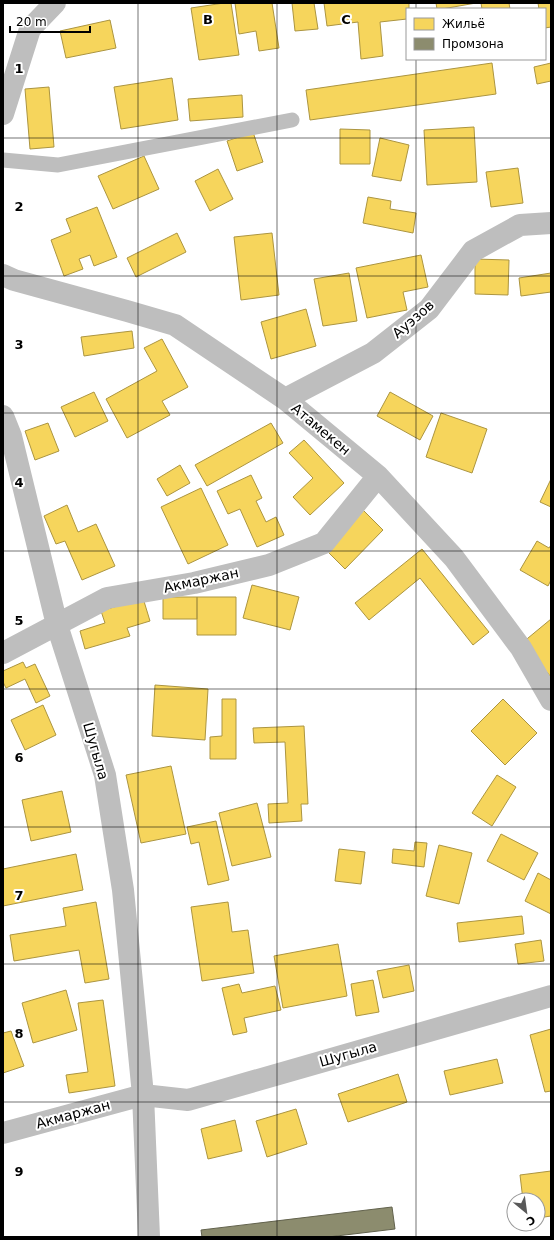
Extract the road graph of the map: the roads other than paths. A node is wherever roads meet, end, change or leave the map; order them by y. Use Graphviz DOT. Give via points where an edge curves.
graph roads {
  1 [pos="55,3"];
  2 [pos="3,114"];
  3 [pos="292,120"];
  4 [pos="3,160"];
  5 [pos="551,223"];
  6 [pos="3,275"];
  7 [pos="285,399"];
  8 [pos="3,416"];
  9 [pos="378,476"];
  10 [pos="57,625"];
  11 [pos="3,653"];
  12 [pos="551,700"];
  13 [pos="551,996"];
  14 [pos="143,1095"];
  15 [pos="3,1133"];
  16 [pos="149,1237"];
  1 -- 2 [label="street" via="30,30"];
  3 -- 4 [label="lane" via="58,165"];
  5 -- 7 [label="street, Ауэзов" via="520,225 473,251 429,309 373,352"];
  6 -- 7 [label="street, Атамекен" via="175,325"];
  7 -- 9 [label="street, Атамекен"];
  8 -- 10 [label="street, Шугыла" via="11,436"];
  9 -- 10 [label="street, Акмаржан" via="324,543 269,565 194,583 107,598"];
  9 -- 12 [label="street, Атамекен" via="454,558 521,648"];
  10 -- 11 [label="street, Акмаржан"];
  10 -- 14 [label="street, Шугыла" via="105,775 123,890"];
  13 -- 14 [label="street, Шугыла" via="188,1100"];
  14 -- 15 [label="street, Акмаржан"];
  14 -- 16 [label="street, Шугыла"];
}
